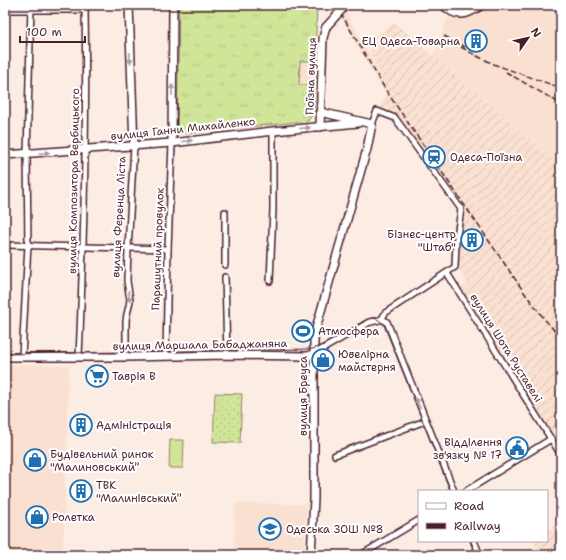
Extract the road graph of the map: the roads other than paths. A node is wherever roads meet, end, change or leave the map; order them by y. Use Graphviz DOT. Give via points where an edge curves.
graph roads {
  1 [pos="129,5"];
  2 [pos="173,5"];
  3 [pos="346,5"];
  4 [pos="443,5"];
  5 [pos="482,5"];
  6 [pos="31,8"];
  7 [pos="85,8"];
  8 [pos="5,10"];
  9 [pos="320,112"];
  10 [pos="364,123"];
  11 [pos="372,124"];
  12 [pos="320,127"];
  13 [pos="273,131"];
  14 [pos="172,143"];
  15 [pos="134,146"];
  16 [pos="85,149"];
  17 [pos="27,154"];
  18 [pos="5,155"];
  19 [pos="225,212"];
  20 [pos="5,245"];
  21 [pos="28,246"];
  22 [pos="83,247"];
  23 [pos="128,249"];
  24 [pos="168,249"];
  25 [pos="225,266"];
  26 [pos="447,273"];
  27 [pos="225,277"];
  28 [pos="270,281"];
  29 [pos="382,319"];
  30 [pos="314,354"];
  31 [pos="227,355"];
  32 [pos="22,356"];
  33 [pos="166,356"];
  34 [pos="5,357"];
  35 [pos="79,357"];
  36 [pos="126,358"];
  37 [pos="425,420"];
  38 [pos="551,440"];
  39 [pos="335,455"];
  40 [pos="561,455"];
  41 [pos="454,490"];
  42 [pos="468,490"];
  43 [pos="418,521"];
  44 [pos="474,542"];
  45 [pos="311,555"];
  46 [pos="361,555"];
  47 [pos="480,555"];
  1 -- 15 [label="street, вулиця Ференца Ліста, one-way"];
  14 -- 2 [label="street, one-way"];
  3 -- 9 [label="street, Поїзна вулиця, bridge" via="326,27 323,38"];
  4 -- 5 [label="street" via="448,10 462,15"];
  6 -- 7 [label="street"];
  6 -- 8 [label="street"];
  6 -- 17 [label="street"];
  7 -- 16 [label="street, вулиця Композитора Вербицького"];
  9 -- 10 [label="street, вулиця Ганни Михайленко"];
  9 -- 12 [label="street, Поїзна вулиця"];
  10 -- 11 [label="street, вулиця Ганни Михайленко"];
  10 -- 12 [label="street, вулиця Ганни Михайленко"];
  11 -- 26 [label="street" via="377,112 395,118 461,208 454,267"];
  11 -- 30 [label="street, вулиця Бреуса" via="315,332"];
  13 -- 12 [label="street, вулиця Ганни Михайленко, one-way"];
  14 -- 13 [label="street, вулиця Ганни Михайленко, one-way"];
  13 -- 28 [label="street"];
  14 -- 15 [label="street, вулиця Ганни Михайленко"];
  14 -- 24 [label="street, Парашутний провулок"];
  15 -- 16 [label="street, вулиця Ганни Михайленко"];
  15 -- 23 [label="street, вулиця Ференца Ліста"];
  17 -- 16 [label="street, вулиця Ганни Михайленко, one-way"];
  16 -- 22 [label="street, вулиця Композитора Вербицького"];
  17 -- 18 [label="street, вулиця Ганни Михайленко"];
  17 -- 21 [label="street"];
  19 -- 25 [label="street"];
  20 -- 21 [label="street"];
  21 -- 22 [label="street"];
  21 -- 32 [label="street"];
  22 -- 23 [label="street"];
  22 -- 35 [label="street, вулиця Композитора Вербицького"];
  23 -- 24 [label="street"];
  23 -- 36 [label="street, вулиця Ференца Ліста, one-way" via="127,281 130,306 126,321"];
  24 -- 33 [label="street, Парашутний провулок"];
  26 -- 29 [label="street, вулиця Маршала Бабаджаняна" via="385,313"];
  26 -- 38 [label="street, вулиця Шота Руставелі"];
  27 -- 31 [label="street"];
  29 -- 30 [label="street, вулиця Маршала Бабаджаняна" via="368,323"];
  37 -- 29 [label="street, one-way" via="387,322"];
  30 -- 31 [label="street, вулиця Маршала Бабаджаняна"];
  30 -- 45 [label="street, вулиця Бреуса" via="314,499"];
  31 -- 33 [label="street, вулиця Маршала Бабаджаняна"];
  32 -- 34 [label="street, вулиця Маршала Бабаджаняна"];
  32 -- 35 [label="street, вулиця Маршала Бабаджаняна"];
  33 -- 36 [label="street, вулиця Маршала Бабаджаняна"];
  35 -- 36 [label="street, вулиця Маршала Бабаджаняна"];
  37 -- 39 [label="street"];
  37 -- 41 [label="street"];
  38 -- 40 [label="street, вулиця Шота Руставелі"];
  38 -- 42 [label="street"];
  43 -- 46 [label="street"];
  44 -- 47 [label="street"];
}
